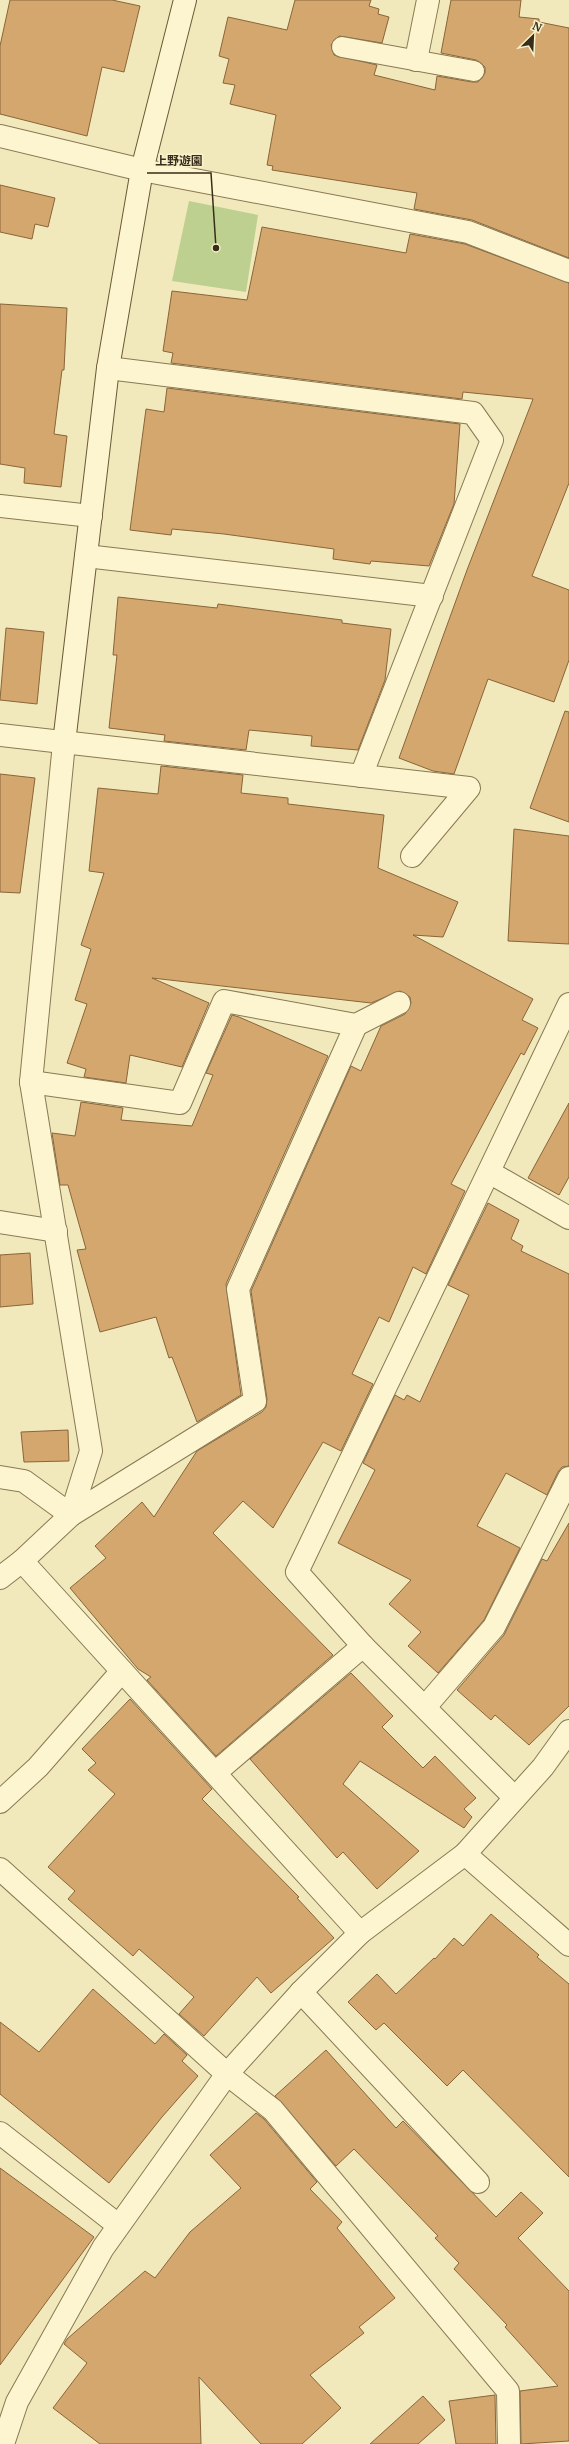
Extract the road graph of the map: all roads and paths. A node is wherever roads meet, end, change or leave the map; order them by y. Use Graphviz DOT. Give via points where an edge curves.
graph roads {
  1 [pos="185,0"];
  2 [pos="428,0"];
  3 [pos="342,47"];
  4 [pos="416,60"];
  5 [pos="474,71"];
  6 [pos="0,136"];
  7 [pos="142,170"];
  8 [pos="569,271"];
  9 [pos="108,368"];
  10 [pos="0,506"];
  11 [pos="91,516"];
  12 [pos="86,556"];
  13 [pos="432,596"];
  14 [pos="0,735"];
  15 [pos="64,743"];
  16 [pos="361,776"];
  17 [pos="412,856"];
  18 [pos="399,1003"];
  19 [pos="569,1004"];
  20 [pos="356,1026"];
  21 [pos="31,1082"];
  22 [pos="489,1172"];
  23 [pos="569,1218"];
  24 [pos="0,1222"];
  25 [pos="56,1231"];
  26 [pos="0,1477"];
  27 [pos="569,1478"];
  28 [pos="70,1515"];
  29 [pos="22,1561"];
  30 [pos="0,1578"];
  31 [pos="363,1646"];
  32 [pos="122,1671"];
  33 [pos="425,1707"];
  34 [pos="569,1731"];
  35 [pos="215,1773"];
  36 [pos="514,1797"];
  37 [pos="0,1802"];
  38 [pos="464,1854"];
  39 [pos="0,1869"];
  40 [pos="360,1933"];
  41 [pos="569,1945"];
  42 [pos="301,1992"];
  43 [pos="226,2074"];
  44 [pos="0,2133"];
  45 [pos="478,2182"];
  46 [pos="118,2225"];
  47 [pos="3,2444"];
  48 [pos="509,2444"];
  1 -- 7 [label="street"];
  2 -- 4 [label="street"];
  3 -- 4 [label="lane"];
  4 -- 5 [label="lane"];
  6 -- 7 [label="street"];
  7 -- 8 [label="street" via="468,232"];
  7 -- 9 [label="street"];
  9 -- 11 [label="street"];
  9 -- 13 [label="street" via="473,413 492,440"];
  10 -- 11 [label="street"];
  11 -- 12 [label="street"];
  12 -- 13 [label="street"];
  12 -- 15 [label="street"];
  13 -- 16 [label="street"];
  14 -- 15 [label="street"];
  15 -- 16 [label="street"];
  15 -- 21 [label="street"];
  16 -- 17 [label="street" via="469,788"];
  18 -- 20 [label="street"];
  19 -- 22 [label="street"];
  20 -- 21 [label="street" via="224,1001 180,1103"];
  20 -- 28 [label="street" via="238,1289 255,1401"];
  21 -- 25 [label="street"];
  22 -- 23 [label="street"];
  22 -- 31 [label="street" via="297,1572"];
  24 -- 25 [label="street"];
  25 -- 28 [label="street" via="91,1451"];
  26 -- 28 [label="street" via="24,1481"];
  27 -- 33 [label="street" via="494,1627"];
  28 -- 29 [label="street"];
  29 -- 30 [label="street"];
  29 -- 32 [label="street"];
  31 -- 33 [label="street"];
  31 -- 35 [label="street"];
  32 -- 35 [label="street"];
  32 -- 37 [label="street" via="38,1767"];
  33 -- 36 [label="street"];
  34 -- 36 [label="street" via="543,1767"];
  35 -- 40 [label="street"];
  36 -- 38 [label="street"];
  38 -- 40 [label="street"];
  38 -- 41 [label="street"];
  39 -- 43 [label="street"];
  40 -- 42 [label="street"];
  42 -- 43 [label="street"];
  42 -- 45 [label="street"];
  43 -- 46 [label="street"];
  43 -- 48 [label="street" via="273,2110 508,2391"];
  44 -- 46 [label="street"];
  46 -- 47 [label="street" via="17,2402"];
}
